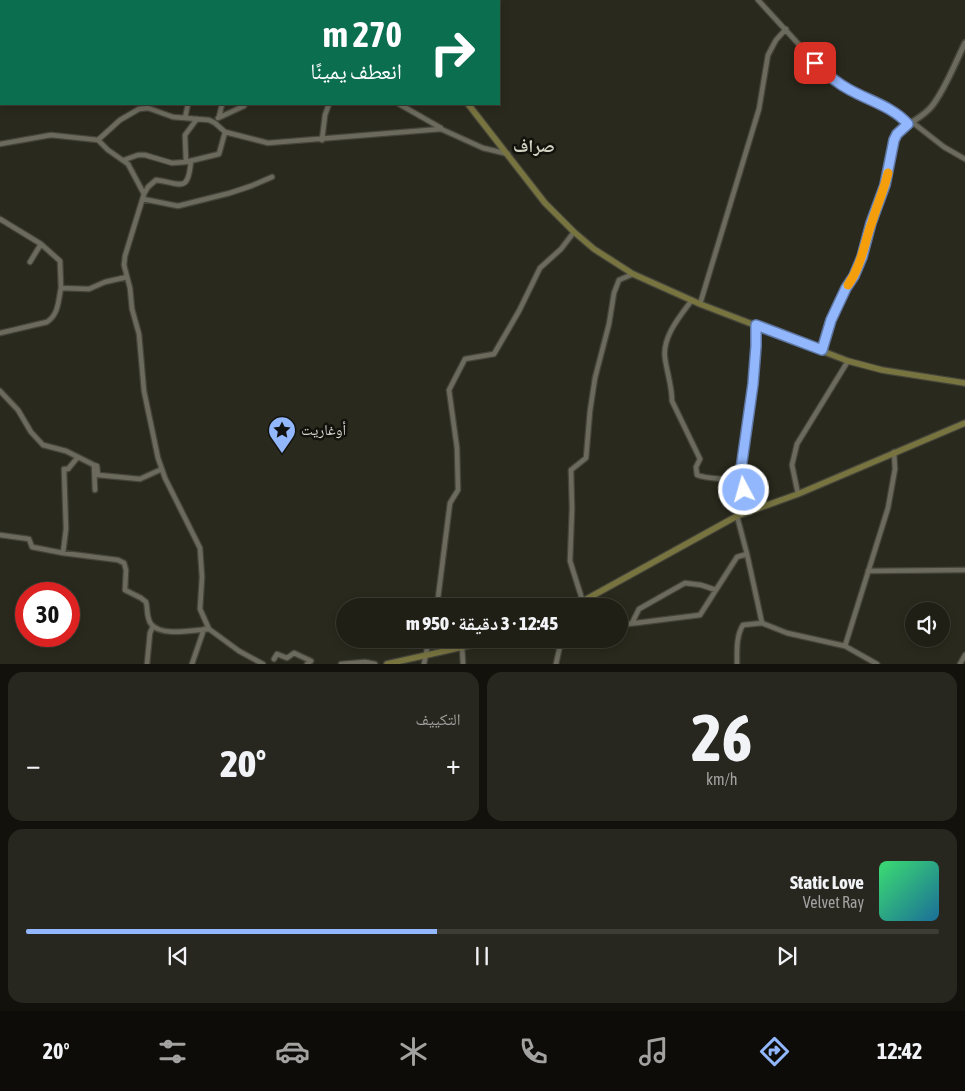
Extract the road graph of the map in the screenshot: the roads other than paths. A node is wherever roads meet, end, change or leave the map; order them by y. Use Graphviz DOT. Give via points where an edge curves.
graph roads {
  1 [pos="758,0"];
  2 [pos="786,29"];
  3 [pos="965,43"];
  4 [pos="188,105"];
  5 [pos="222,105"];
  6 [pos="329,105"];
  7 [pos="401,105"];
  8 [pos="469,105"];
  9 [pos="148,106"];
  10 [pos="237,106"];
  11 [pos="185,118"];
  12 [pos="218,118"];
  13 [pos="197,119"];
  14 [pos="215,123"];
  15 [pos="910,123"];
  16 [pos="441,129"];
  17 [pos="225,132"];
  18 [pos="98,140"];
  19 [pos="322,140"];
  20 [pos="0,144"];
  21 [pos="508,154"];
  22 [pos="965,159"];
  23 [pos="124,160"];
  24 [pos="188,161"];
  25 [pos="272,177"];
  26 [pos="144,197"];
  27 [pos="0,219"];
  28 [pos="574,232"];
  29 [pos="41,244"];
  30 [pos="30,262"];
  31 [pos="633,274"];
  32 [pos="127,278"];
  33 [pos="61,288"];
  34 [pos="692,300"];
  35 [pos="700,304"];
  36 [pos="756,325"];
  37 [pos="0,333"];
  38 [pos="822,350"];
  39 [pos="848,361"];
  40 [pos="965,383"];
  41 [pos="0,391"];
  42 [pos="965,423"];
  43 [pos="894,452"];
  44 [pos="78,457"];
  45 [pos="94,465"];
  46 [pos="162,469"];
  47 [pos="98,475"];
  48 [pos="739,483"];
  49 [pos="798,494"];
  50 [pos="737,516"];
  51 [pos="0,535"];
  52 [pos="63,553"];
  53 [pos="747,554"];
  54 [pos="965,570"];
  55 [pos="868,571"];
  56 [pos="716,590"];
  57 [pos="438,598"];
  58 [pos="582,598"];
  59 [pos="588,598"];
  60 [pos="632,623"];
  61 [pos="762,623"];
  62 [pos="628,624"];
  63 [pos="153,626"];
  64 [pos="206,629"];
  65 [pos="846,646"];
  66 [pos="427,648"];
  67 [pos="453,648"];
  68 [pos="462,648"];
  69 [pos="560,648"];
  70 [pos="425,654"];
  71 [pos="965,655"];
  72 [pos="274,658"];
  73 [pos="147,664"];
  74 [pos="192,664"];
  75 [pos="263,664"];
  76 [pos="307,664"];
  77 [pos="341,664"];
  78 [pos="375,664"];
  79 [pos="387,664"];
  80 [pos="424,664"];
  81 [pos="463,664"];
  82 [pos="556,664"];
  83 [pos="737,664"];
  84 [pos="877,664"];
  85 [pos="960,664"];
  1 -- 2 [label="street"];
  2 -- 15 [label="street" via="828,76"];
  2 -- 35 [label="street" via="768,55 759,108"];
  3 -- 15 [label="street" via="933,105"];
  4 -- 11 [label="street"];
  5 -- 12 [label="street"];
  6 -- 19 [label="street"];
  7 -- 16 [label="street"];
  8 -- 21 [label="main road"];
  9 -- 11 [label="street" via="167,115"];
  9 -- 18 [label="street" via="120,120"];
  10 -- 12 [label="street"];
  11 -- 13 [label="street"];
  12 -- 14 [label="street"];
  13 -- 14 [label="street"];
  13 -- 24 [label="street" via="185,135"];
  14 -- 17 [label="street"];
  15 -- 22 [label="street"];
  15 -- 38 [label="street" via="894,140 885,185 862,257 831,320"];
  16 -- 19 [label="street"];
  16 -- 21 [label="street" via="483,148"];
  17 -- 19 [label="street" via="268,143"];
  17 -- 24 [label="street" via="219,154"];
  18 -- 20 [label="street" via="51,135"];
  18 -- 23 [label="street"];
  21 -- 28 [label="main road" via="545,203"];
  23 -- 24 [label="street" via="145,155 172,163"];
  23 -- 26 [label="street"];
  24 -- 26 [label="street" via="187,182 177,185 156,180"];
  25 -- 26 [label="street" via="230,193 178,206"];
  26 -- 32 [label="street" via="125,256"];
  27 -- 29 [label="street"];
  28 -- 31 [label="main road"];
  28 -- 57 [label="street" via="540,268 494,354 465,359 448,390 457,448 458,490 450,504"];
  29 -- 30 [label="street"];
  29 -- 33 [label="street" via="60,261"];
  31 -- 34 [label="main road"];
  31 -- 58 [label="street" via="619,280 614,293 595,378 586,458 571,470 570,561"];
  32 -- 33 [label="street" via="83,290"];
  32 -- 46 [label="street" via="139,334 144,391"];
  33 -- 37 [label="street" via="53,318"];
  34 -- 35 [label="main road"];
  34 -- 48 [label="street" via="675,322 665,347 672,401 700,460 696,467 697,475"];
  35 -- 36 [label="main road"];
  36 -- 38 [label="main road"];
  36 -- 48 [label="street" via="753,384"];
  38 -- 39 [label="main road"];
  39 -- 40 [label="main road" via="882,370"];
  39 -- 49 [label="street" via="797,444 792,465"];
  41 -- 44 [label="street" via="43,445"];
  42 -- 43 [label="main road"];
  43 -- 49 [label="main road"];
  43 -- 55 [label="street" via="888,508"];
  44 -- 45 [label="street"];
  44 -- 52 [label="street" via="64,469 66,529"];
  45 -- 47 [label="street"];
  45 -- 47 [label="street" via="95,488"];
  46 -- 47 [label="street" via="140,479"];
  46 -- 64 [label="street" via="200,548 200,609"];
  48 -- 50 [label="street" via="744,490 744,510"];
  49 -- 50 [label="main road"];
  50 -- 53 [label="street"];
  50 -- 59 [label="main road"];
  51 -- 52 [label="street" via="29,539 32,547"];
  52 -- 63 [label="street" via="124,563 125,590 146,602 147,616"];
  53 -- 56 [label="street" via="737,557"];
  53 -- 61 [label="street"];
  54 -- 55 [label="street"];
  55 -- 65 [label="street"];
  56 -- 60 [label="street" via="700,615"];
  56 -- 60 [label="street" via="686,583 639,609"];
  60 -- 62 [label="street"];
  61 -- 65 [label="street" via="787,634"];
  61 -- 83 [label="street" via="741,628"];
  63 -- 64 [label="street" via="170,632"];
  63 -- 73 [label="street"];
  64 -- 74 [label="street"];
  64 -- 75 [label="street"];
  65 -- 84 [label="street"];
  66 -- 70 [label="street"];
  67 -- 70 [label="main road"];
  68 -- 81 [label="street"];
  69 -- 82 [label="street"];
  70 -- 79 [label="main road"];
  70 -- 80 [label="street"];
  71 -- 85 [label="street"];
  72 -- 76 [label="street" via="276,654 287,658 294,653 311,661"];
  77 -- 78 [label="street"];
}
